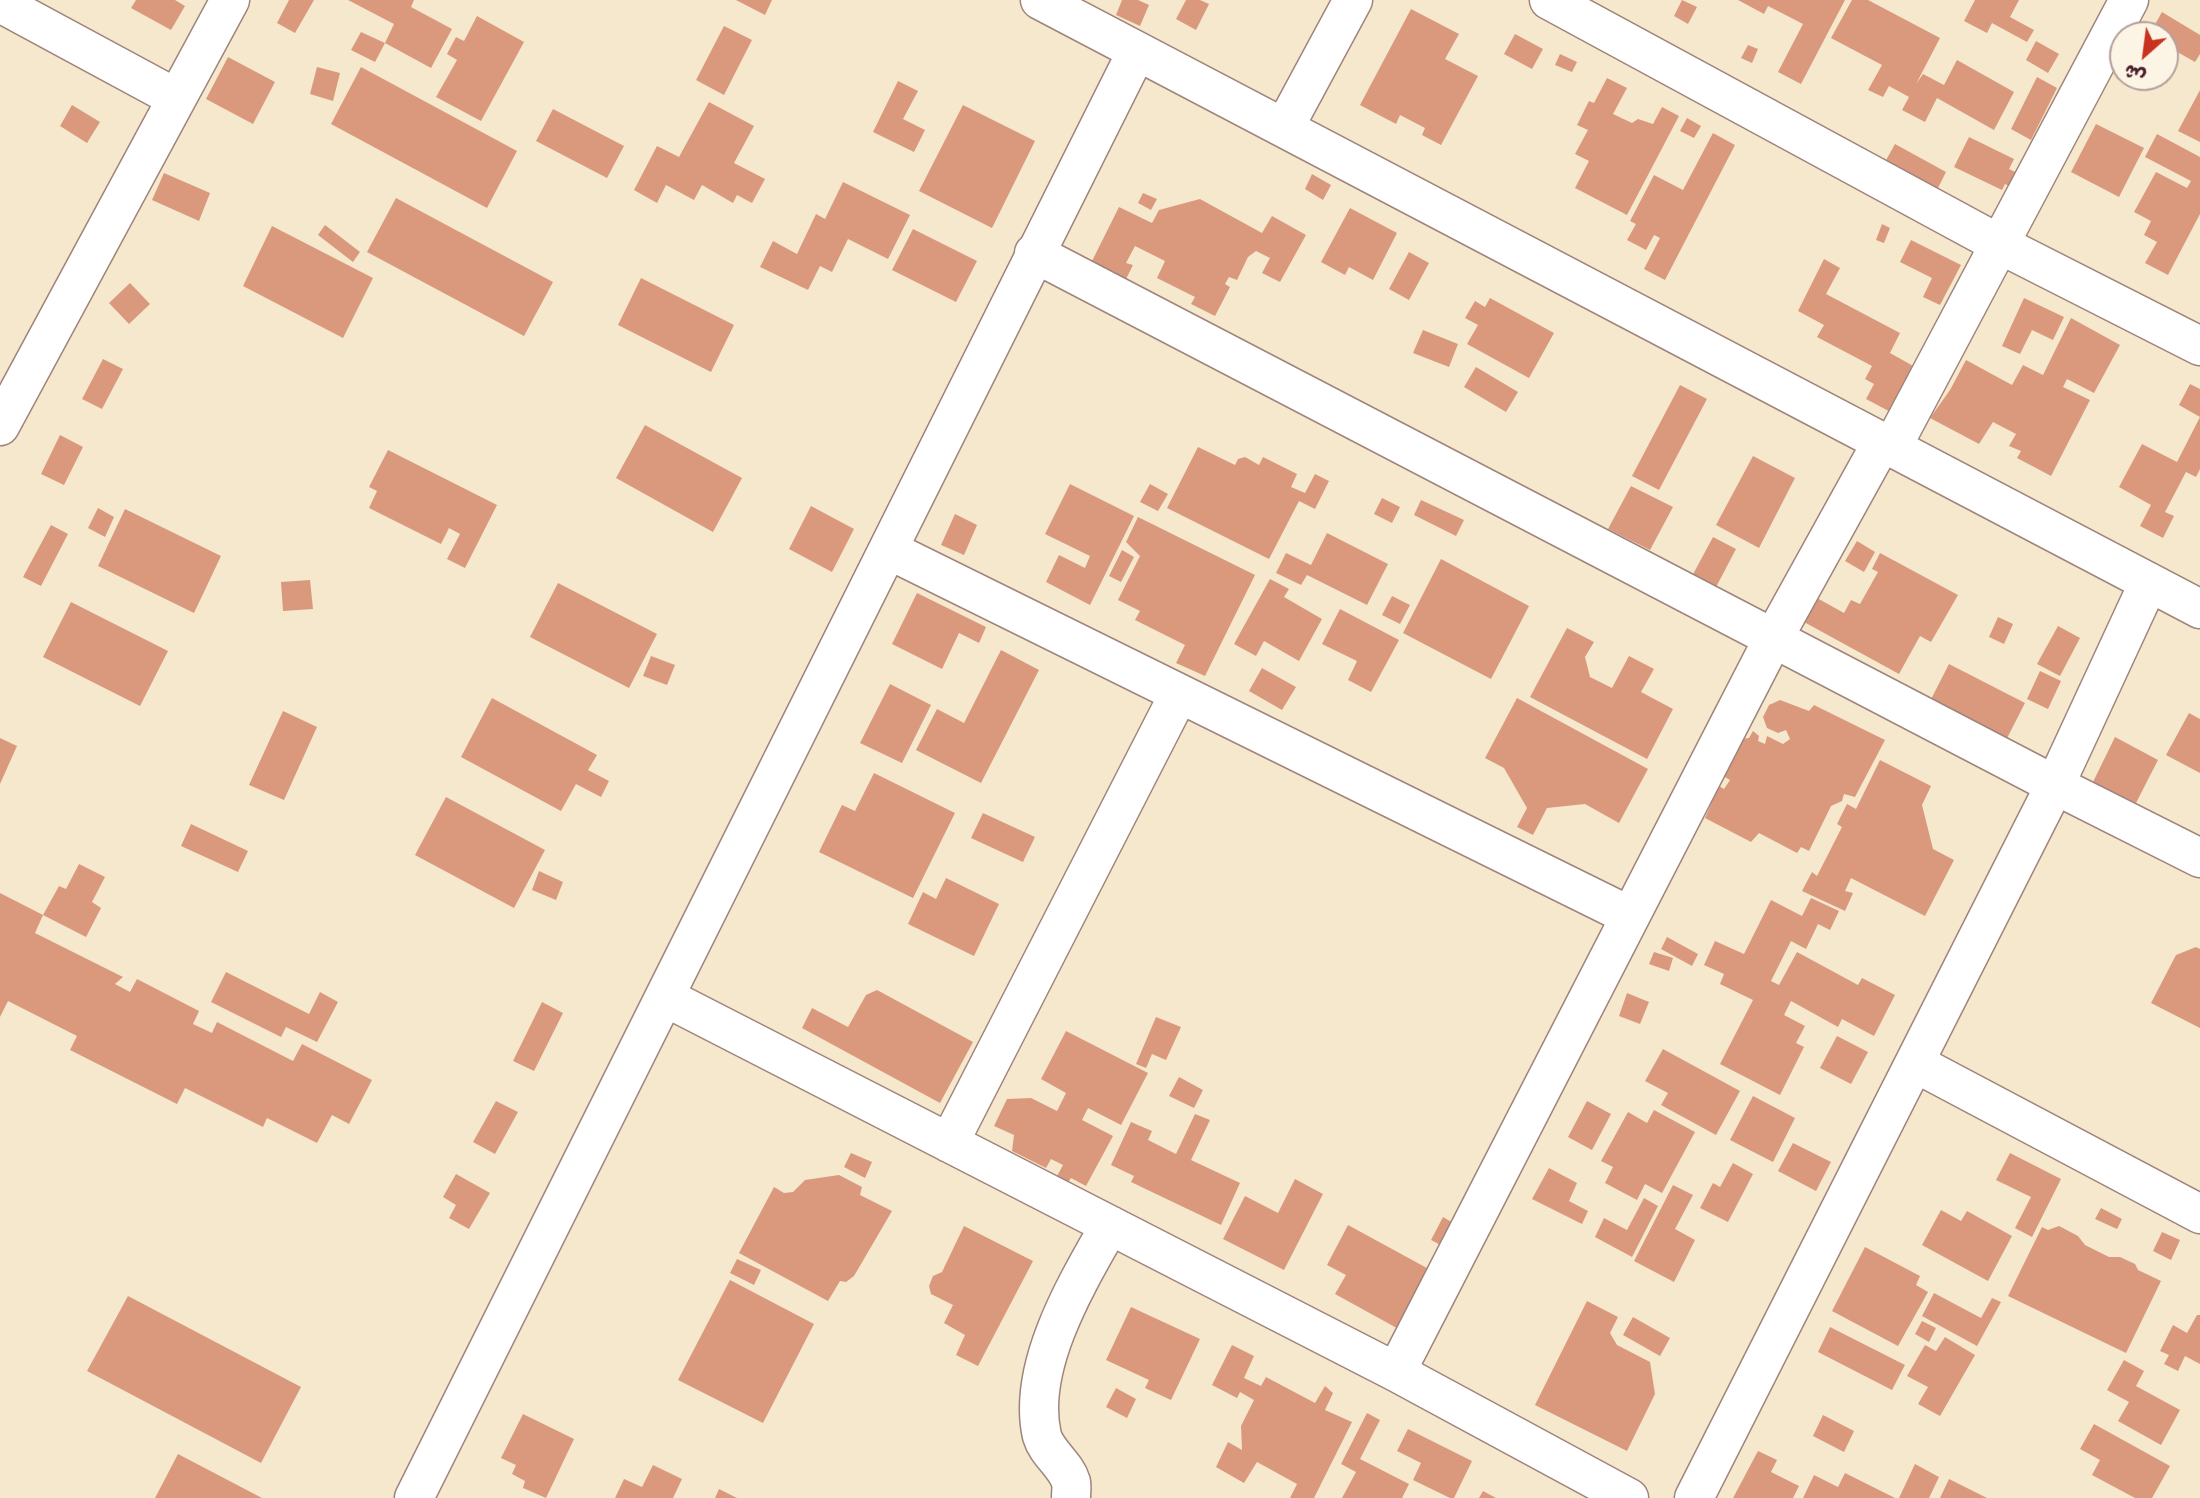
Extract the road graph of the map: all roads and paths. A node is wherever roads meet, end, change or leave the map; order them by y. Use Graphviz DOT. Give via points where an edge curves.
graph roads {
  1 [pos="230,0"];
  2 [pos="1040,0"];
  3 [pos="1353,0"];
  4 [pos="1549,0"];
  5 [pos="2129,0"];
  6 [pos="0,3"];
  7 [pos="1137,51"];
  8 [pos="176,98"];
  9 [pos="1284,128"];
  10 [pos="2001,244"];
  11 [pos="1034,253"];
  12 [pos="2200,346"];
  13 [pos="0,426"];
  14 [pos="1887,444"];
  15 [pos="889,550"];
  16 [pos="2149,582"];
  17 [pos="2200,609"];
  18 [pos="1773,639"];
  19 [pos="1179,694"];
  20 [pos="2055,785"];
  21 [pos="2200,858"];
  22 [pos="1630,916"];
  23 [pos="665,997"];
  24 [pos="1915,1063"];
  25 [pos="949,1143"];
  26 [pos="2200,1214"];
  27 [pos="1110,1225"];
  28 [pos="1396,1371"];
  29 [pos="414,1498"];
  30 [pos="1071,1498"];
  31 [pos="1629,1498"];
  32 [pos="1694,1498"];
  1 -- 8 [label="street"];
  2 -- 7 [label="street"];
  3 -- 9 [label="street"];
  4 -- 10 [label="street"];
  5 -- 10 [label="street"];
  6 -- 8 [label="street"];
  7 -- 9 [label="street"];
  7 -- 11 [label="street"];
  8 -- 13 [label="street"];
  9 -- 14 [label="street"];
  10 -- 12 [label="street"];
  10 -- 14 [label="street"];
  11 -- 15 [label="street"];
  11 -- 18 [label="street"];
  14 -- 16 [label="street"];
  14 -- 18 [label="street"];
  15 -- 19 [label="street"];
  15 -- 23 [label="street"];
  16 -- 17 [label="street"];
  16 -- 20 [label="street"];
  18 -- 20 [label="street"];
  18 -- 22 [label="street"];
  19 -- 22 [label="street"];
  19 -- 25 [label="street"];
  20 -- 21 [label="street"];
  20 -- 24 [label="street"];
  22 -- 28 [label="street"];
  23 -- 25 [label="street"];
  23 -- 29 [label="street"];
  24 -- 26 [label="street"];
  24 -- 32 [label="street"];
  25 -- 27 [label="street"];
  27 -- 28 [label="street"];
  27 -- 30 [label="street" via="1048,1352 1038,1404 1043,1439 1071,1482"];
  28 -- 31 [label="street"];
}
